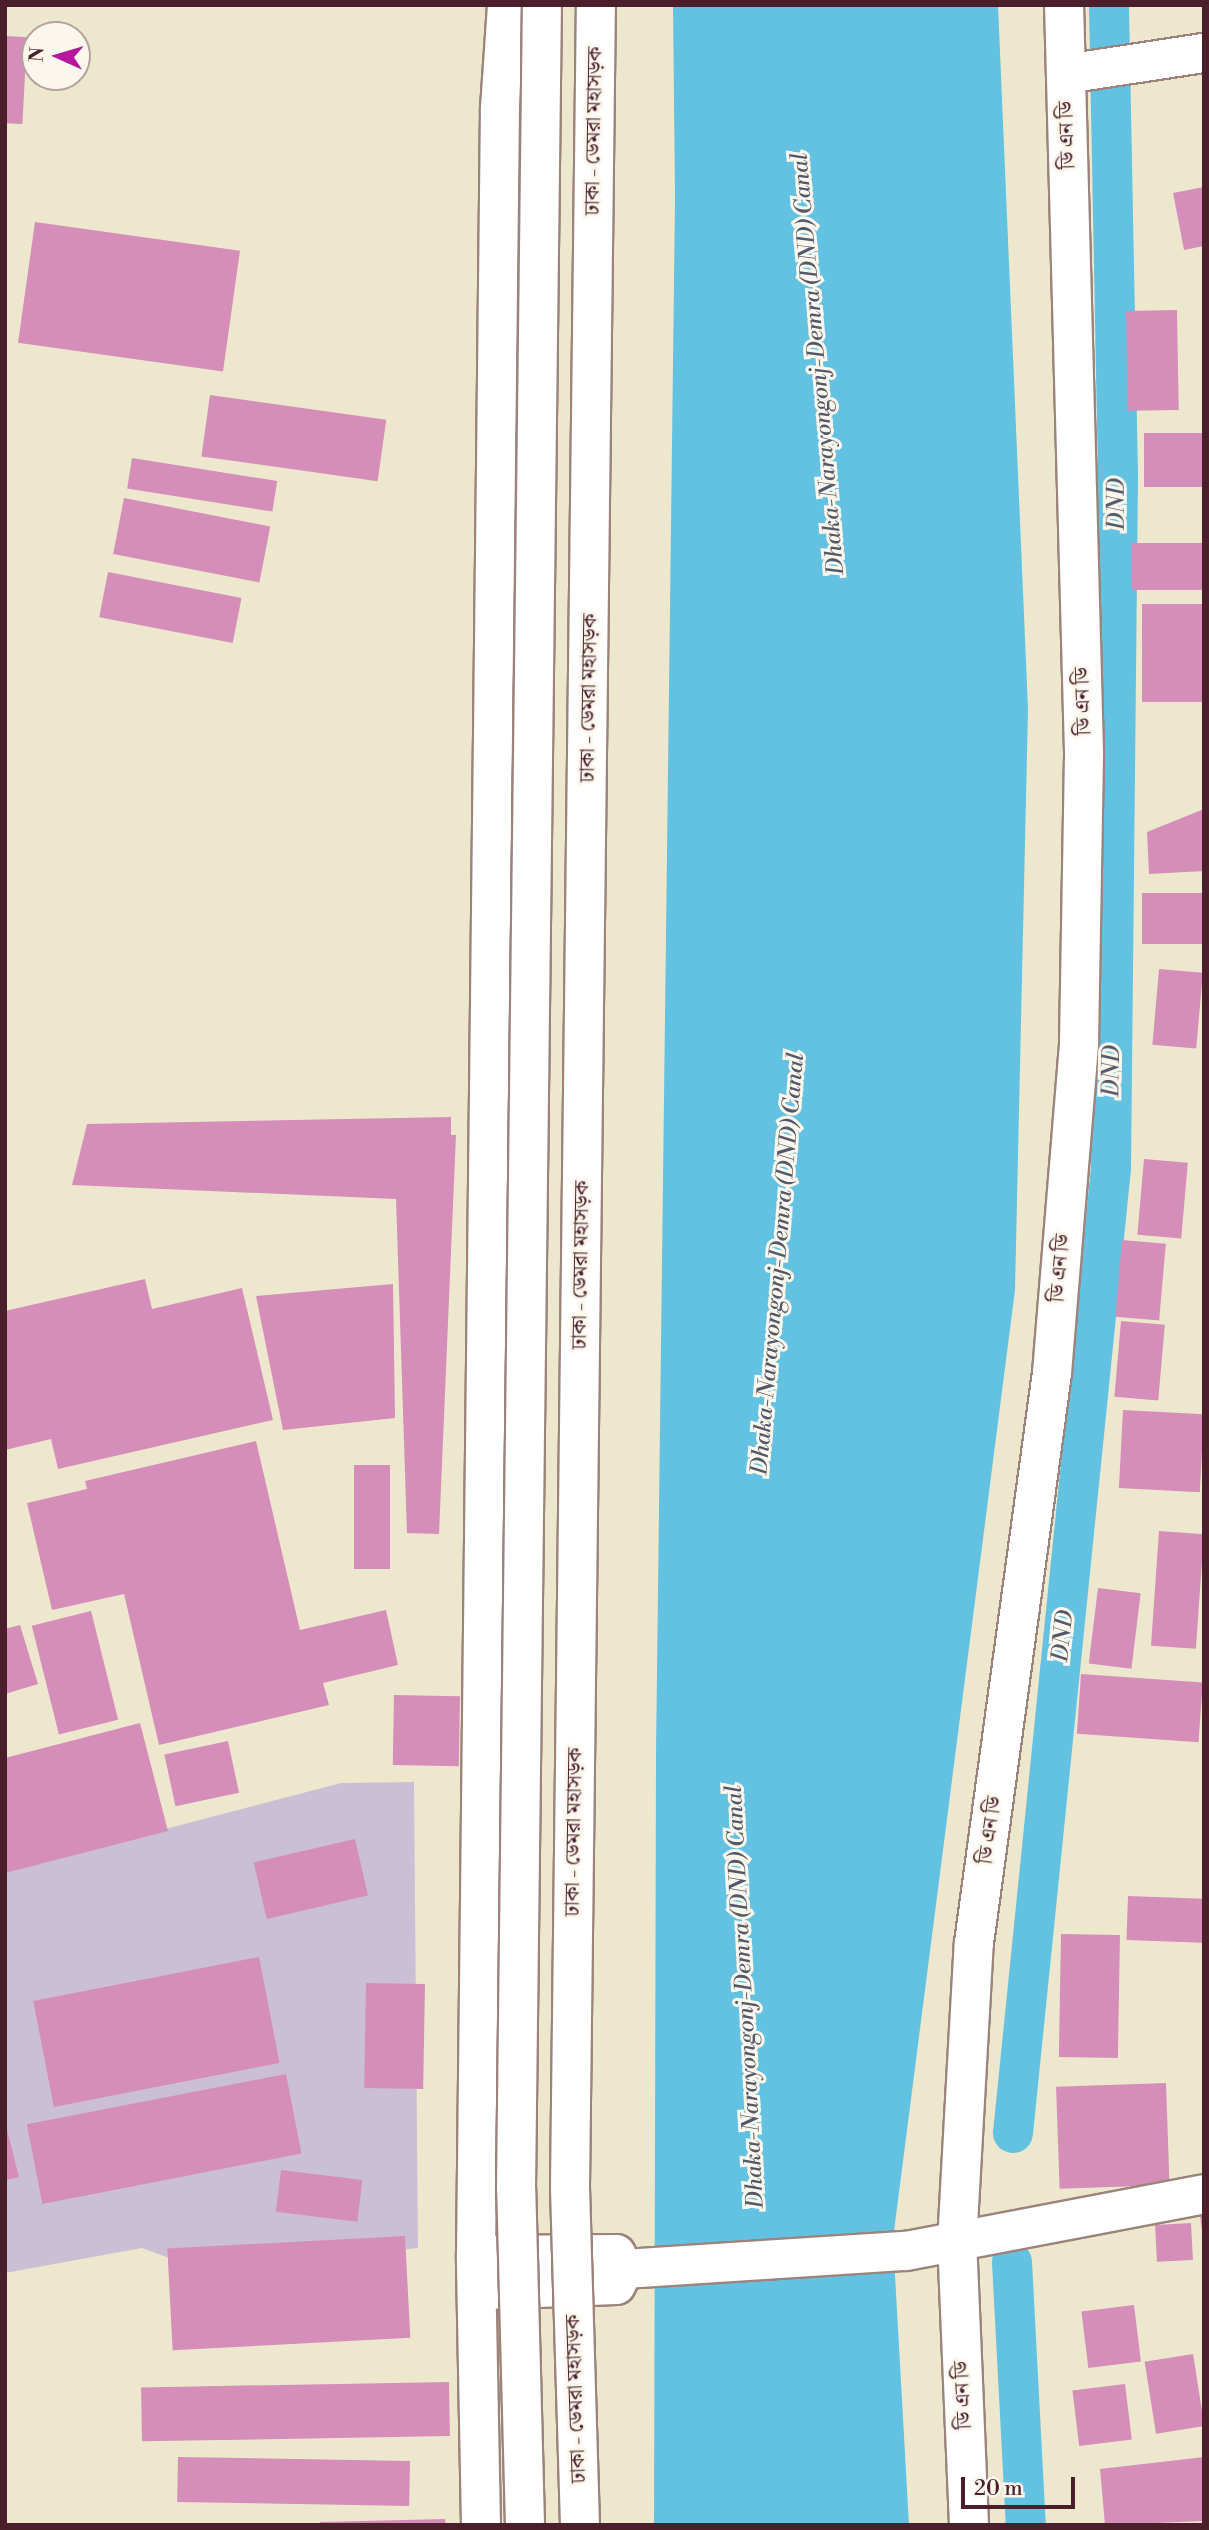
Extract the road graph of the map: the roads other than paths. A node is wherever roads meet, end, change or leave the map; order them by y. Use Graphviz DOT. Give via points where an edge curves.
graph roads {
  1 [pos="508,5"];
  2 [pos="541,5"];
  3 [pos="596,5"];
  4 [pos="1064,5"];
  5 [pos="1204,52"];
  6 [pos="1066,74"];
  7 [pos="1204,2194"];
  8 [pos="957,2243"];
  9 [pos="476,2273"];
  10 [pos="481,2525"];
  11 [pos="525,2525"];
  12 [pos="580,2525"];
  13 [pos="970,2525"];
  1 -- 9 [label="street" via="500,108"];
  2 -- 11 [label="street, bridge" via="516,2189"];
  3 -- 12 [label="street, ঢাকা - ডেমরা মহাসড়ক, bridge" via="570,2187"];
  4 -- 6 [label="street, ডি এন ডি"];
  5 -- 6 [label="street"];
  6 -- 8 [label="street, ডি এন ডি" via="1084,752 1079,1042 1052,1373 974,1943"];
  7 -- 8 [label="street"];
  8 -- 9 [label="street" via="906,2252 634,2269 616,2254"];
  8 -- 13 [label="street, ডি এন ডি"];
  9 -- 10 [label="street"];
}
